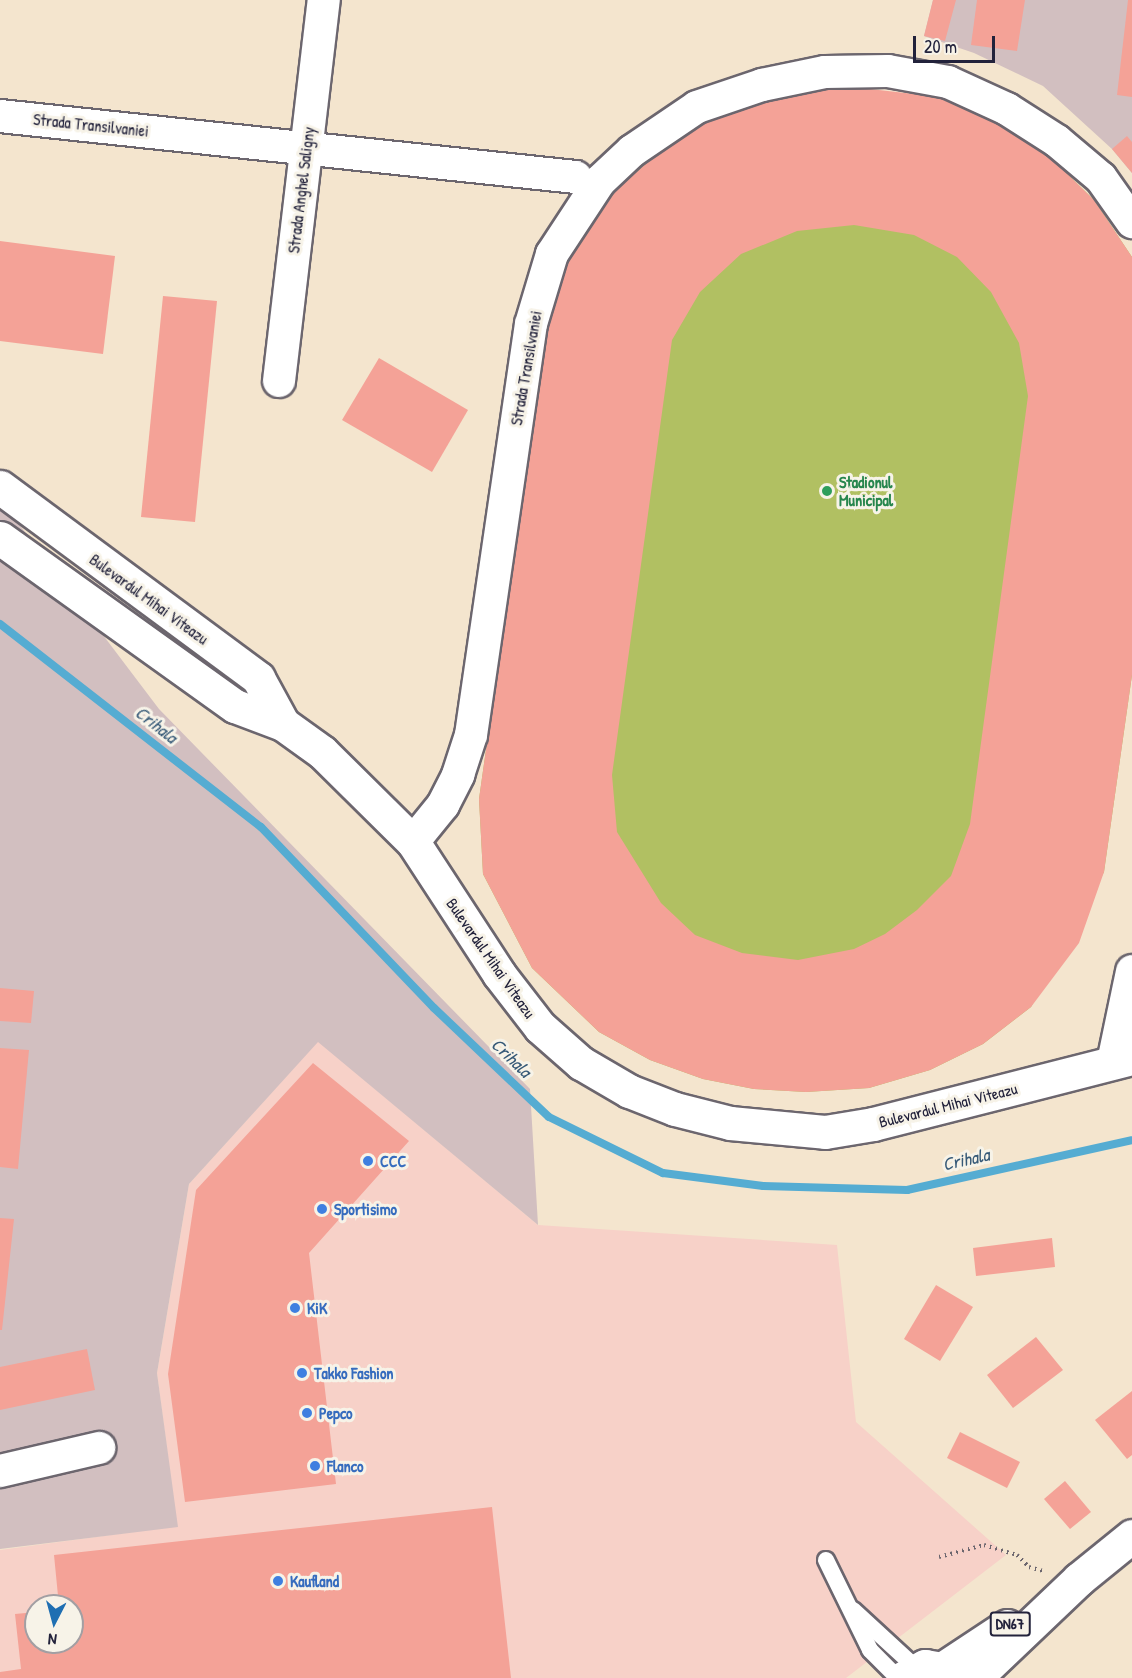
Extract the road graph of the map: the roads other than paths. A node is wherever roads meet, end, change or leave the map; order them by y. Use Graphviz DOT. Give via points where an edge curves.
graph roads {
  1 [pos="324,0"];
  2 [pos="0,116"];
  3 [pos="306,148"];
  4 [pos="576,177"];
  5 [pos="1132,222"];
  6 [pos="279,381"];
  7 [pos="0,487"];
  8 [pos="0,538"];
  9 [pos="283,724"];
  10 [pos="413,842"];
  11 [pos="1132,971"];
  12 [pos="1123,1060"];
  13 [pos="99,1448"];
  14 [pos="0,1471"];
  15 [pos="1130,1543"];
  16 [pos="826,1560"];
  17 [pos="1067,1573"];
  18 [pos="922,1674"];
  19 [pos="975,1678"];
  1 -- 3 [label="street, Strada Anghel Saligny"];
  2 -- 3 [label="street, Strada Transilvaniei"];
  3 -- 4 [label="street, Strada Transilvaniei"];
  3 -- 6 [label="street, Strada Anghel Saligny"];
  5 -- 10 [label="street, Strada Transilvaniei" via="1101,178 1057,141 1007,110 948,82 888,71 825,72 762,86 697,107 632,151 600,181 552,255 531,324 471,735 458,775 442,805"];
  7 -- 9 [label="main road, Bulevardul Mihai Viteazu" via="258,678"];
  8 -- 9 [label="main road, Bulevardul Mihai Viteazu" via="235,706"];
  9 -- 10 [label="main road, Bulevardul Mihai Viteazu" via="363,789"];
  10 -- 12 [label="main road, Bulevardul Mihai Viteazu" via="499,974 540,1027 581,1063 629,1091 675,1109 765,1129 825,1132 873,1124"];
  11 -- 12 [label="main road"];
  13 -- 14 [label="street"];
  15 -- 17 [label="main road, DN67"];
  16 -- 18 [label="lane" via="850,1608"];
  17 -- 18 [label="main road, DN67"];
  17 -- 19 [label="main road, DN67"];
}
